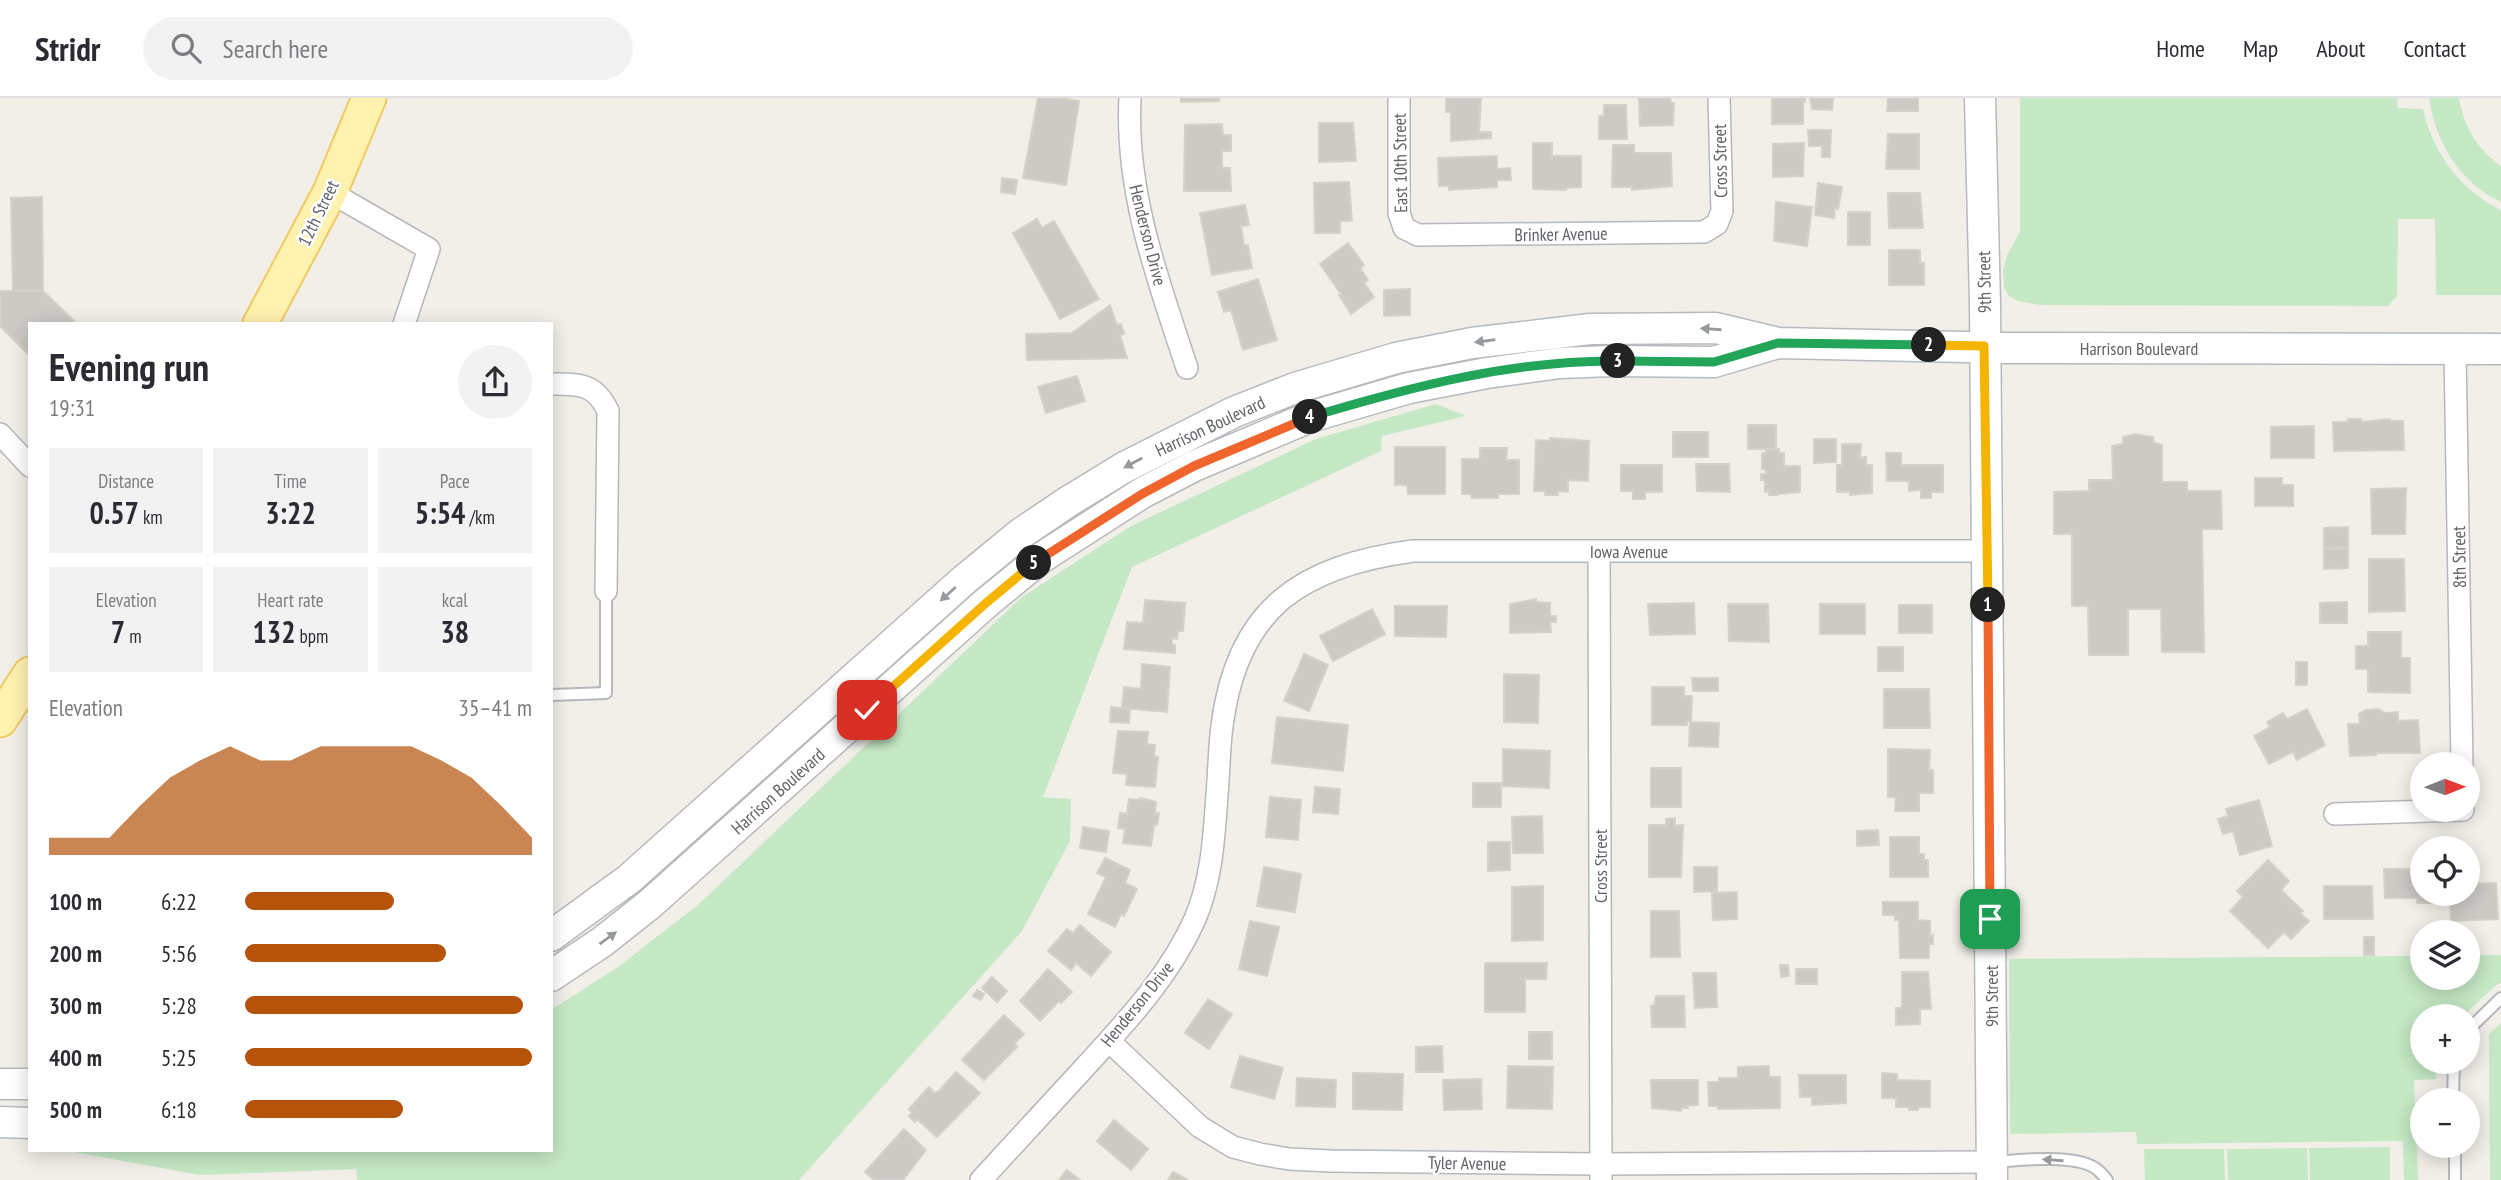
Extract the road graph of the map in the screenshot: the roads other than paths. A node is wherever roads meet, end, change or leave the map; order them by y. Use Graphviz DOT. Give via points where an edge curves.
graph roads {
  1 [pos="369,98"];
  2 [pos="1130,98"];
  3 [pos="1399,98"];
  4 [pos="1719,98"];
  5 [pos="1980,98"];
  6 [pos="330,191"];
  7 [pos="1717,224"];
  8 [pos="1404,228"];
  9 [pos="261,322"];
  10 [pos="405,322"];
  11 [pos="1778,343"];
  12 [pos="1984,346"];
  13 [pos="2501,349"];
  14 [pos="2455,350"];
  15 [pos="1187,368"];
  16 [pos="553,384"];
  17 [pos="0,434"];
  18 [pos="28,464"];
  19 [pos="1599,551"];
  20 [pos="1987,551"];
  21 [pos="606,591"];
  22 [pos="1282,597"];
  23 [pos="28,677"];
  24 [pos="553,695"];
  25 [pos="0,720"];
  26 [pos="2462,752"];
  27 [pos="2410,812"];
  28 [pos="2335,814"];
  29 [pos="553,935"];
  30 [pos="553,975"];
  31 [pos="2501,998"];
  32 [pos="2480,1018"];
  33 [pos="1109,1041"];
  34 [pos="0,1084"];
  35 [pos="28,1084"];
  36 [pos="0,1122"];
  37 [pos="28,1123"];
  38 [pos="2455,1158"];
  39 [pos="1992,1171"];
  40 [pos="1601,1172"];
  41 [pos="981,1180"];
  42 [pos="2107,1180"];
  43 [pos="2455,1180"];
  1 -- 6 [label="main road, 12th Street"];
  2 -- 15 [label="street, Henderson Drive" via="1135,186 1148,247"];
  3 -- 8 [label="street, East 10th Street" via="1399,213"];
  4 -- 7 [label="street, Cross Street" via="1722,211"];
  5 -- 12 [label="main road, 9th Street"];
  6 -- 9 [label="main road, 12th Street"];
  6 -- 10 [label="street" via="429,249"];
  7 -- 8 [label="street, Brinker Avenue" via="1704,232 1418,235"];
  11 -- 12 [label="main road, Harrison Boulevard"];
  11 -- 29 [label="main road, Harrison Boulevard, one-way" via="1716,327 1560,331 1395,358 1234,412 1123,468 1020,534 629,879"];
  30 -- 11 [label="main road, Harrison Boulevard, one-way" via="650,904 1041,558 1194,466 1310,417 1409,388 1560,363 1714,362"];
  12 -- 14 [label="main road, Harrison Boulevard"];
  12 -- 20 [label="main road, 9th Street"];
  13 -- 14 [label="main road, Harrison Boulevard"];
  14 -- 26 [label="street, 8th Street"];
  16 -- 21 [label="street" via="579,384 592,390 608,411"];
  17 -- 18 [label="street"];
  19 -- 20 [label="street, Iowa Avenue"];
  19 -- 22 [label="street, Iowa Avenue" via="1387,554 1329,570"];
  19 -- 40 [label="street, Cross Street"];
  20 -- 39 [label="main road, 9th Street"];
  21 -- 24 [label="lane" via="606,693"];
  22 -- 33 [label="street, Henderson Drive" via="1262,618 1235,667 1222,726 1213,858 1195,918 1168,969"];
  23 -- 25 [label="main road"];
  27 -- 28 [label="street"];
  31 -- 32 [label="lane"];
  33 -- 40 [label="street, Tyler Avenue" via="1200,1127 1233,1147 1289,1159"];
  33 -- 41 [label="street, Henderson Drive"];
  34 -- 35 [label="main road"];
  36 -- 37 [label="main road"];
  38 -- 43 [label="lane"];
  39 -- 40 [label="street, Tyler Avenue"];
  42 -- 39 [label="lane, one-way" via="2084,1163 2031,1159"];
}
